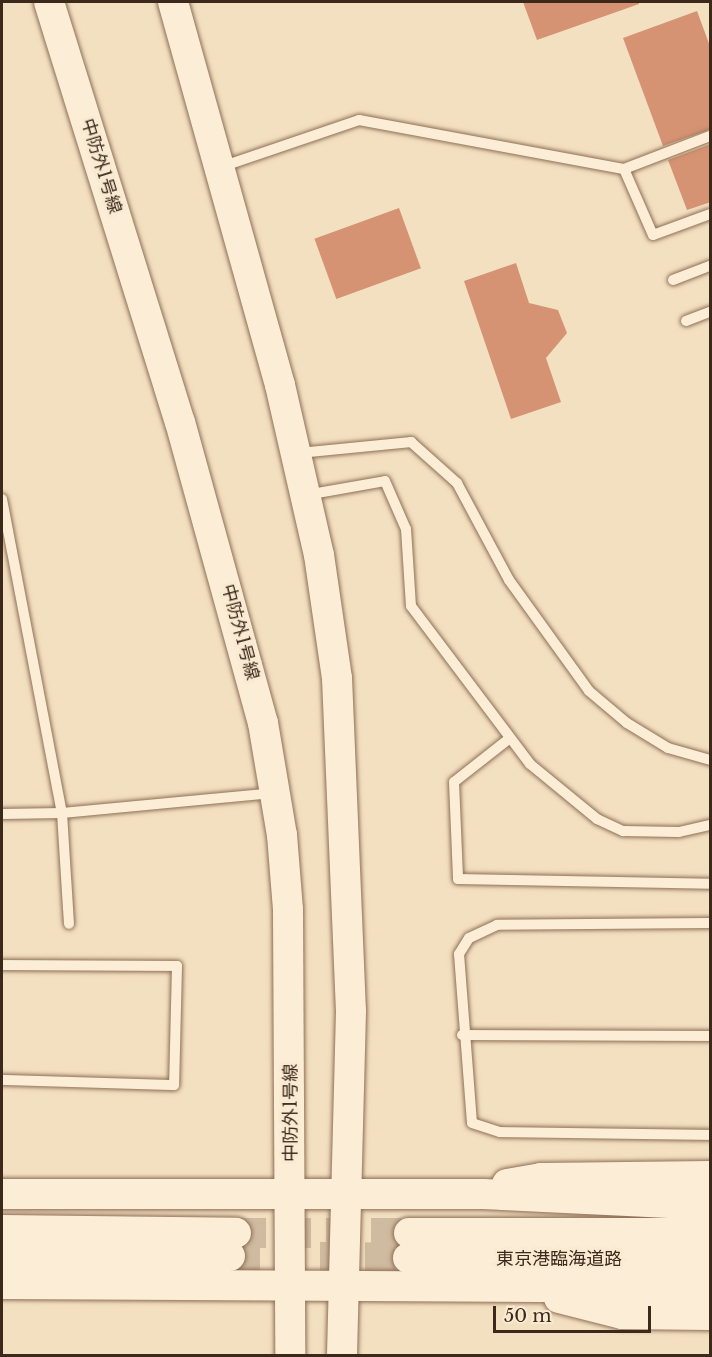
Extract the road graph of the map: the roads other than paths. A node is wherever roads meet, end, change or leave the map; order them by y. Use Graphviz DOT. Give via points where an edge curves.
graph roads {
  1 [pos="50,2"];
  2 [pos="173,2"];
  3 [pos="711,136"];
  4 [pos="221,167"];
  5 [pos="624,169"];
  6 [pos="711,214"];
  7 [pos="711,266"];
  8 [pos="673,280"];
  9 [pos="711,312"];
  10 [pos="686,321"];
  11 [pos="296,454"];
  12 [pos="305,495"];
  13 [pos="2,499"];
  14 [pos="510,738"];
  15 [pos="711,760"];
  16 [pos="275,793"];
  17 [pos="62,813"];
  18 [pos="2,814"];
  19 [pos="711,825"];
  20 [pos="711,884"];
  21 [pos="69,924"];
  22 [pos="711,924"];
  23 [pos="2,965"];
  24 [pos="462,1035"];
  25 [pos="711,1036"];
  26 [pos="2,1080"];
  27 [pos="711,1135"];
  28 [pos="711,1176"];
  29 [pos="2,1194"];
  30 [pos="292,1194"];
  31 [pos="346,1194"];
  32 [pos="483,1194"];
  33 [pos="711,1205"];
  34 [pos="2,1230"];
  35 [pos="711,1233"];
  36 [pos="2,1256"];
  37 [pos="711,1260"];
  38 [pos="2,1284"];
  39 [pos="291,1286"];
  40 [pos="343,1286"];
  41 [pos="512,1287"];
  42 [pos="711,1288"];
  43 [pos="711,1315"];
  44 [pos="290,1356"];
  45 [pos="342,1356"];
  1 -- 16 [label="street, 中防外1号線" via="252,673"];
  2 -- 4 [label="street"];
  3 -- 5 [label="lane"];
  4 -- 5 [label="lane" via="359,120"];
  4 -- 11 [label="street"];
  5 -- 6 [label="lane" via="653,235"];
  7 -- 8 [label="lane"];
  9 -- 10 [label="lane"];
  11 -- 12 [label="street"];
  11 -- 15 [label="lane" via="411,441 457,483 509,580 589,691 627,723 668,748"];
  12 -- 14 [label="lane" via="385,481 406,529 411,606"];
  12 -- 31 [label="street" via="337,678 351,1011"];
  13 -- 17 [label="lane"];
  14 -- 19 [label="lane" via="530,764 597,819 623,831 679,832"];
  14 -- 20 [label="lane" via="454,782 458,879"];
  16 -- 17 [label="lane"];
  16 -- 30 [label="street, 中防外1号線" via="288,910"];
  17 -- 18 [label="lane"];
  17 -- 21 [label="lane"];
  22 -- 24 [label="lane" via="497,925 469,938 459,954"];
  23 -- 26 [label="lane" via="177,966 174,1085"];
  24 -- 25 [label="lane"];
  24 -- 27 [label="lane" via="472,1123 500,1132"];
  28 -- 32 [label="street" via="541,1178 513,1182"];
  29 -- 30 [label="street"];
  30 -- 31 [label="street"];
  30 -- 39 [label="street, 中防外1号線"];
  31 -- 32 [label="street"];
  31 -- 40 [label="street"];
  32 -- 33 [label="street"];
  34 -- 36 [label="street" via="233,1245"];
  35 -- 37 [label="street, 東京港臨海道路" via="409,1245"];
  38 -- 39 [label="street"];
  39 -- 40 [label="street"];
  39 -- 44 [label="street, 中防外1号線"];
  40 -- 41 [label="street"];
  40 -- 45 [label="street"];
  41 -- 42 [label="street"];
  41 -- 43 [label="street" via="622,1314"];
}
